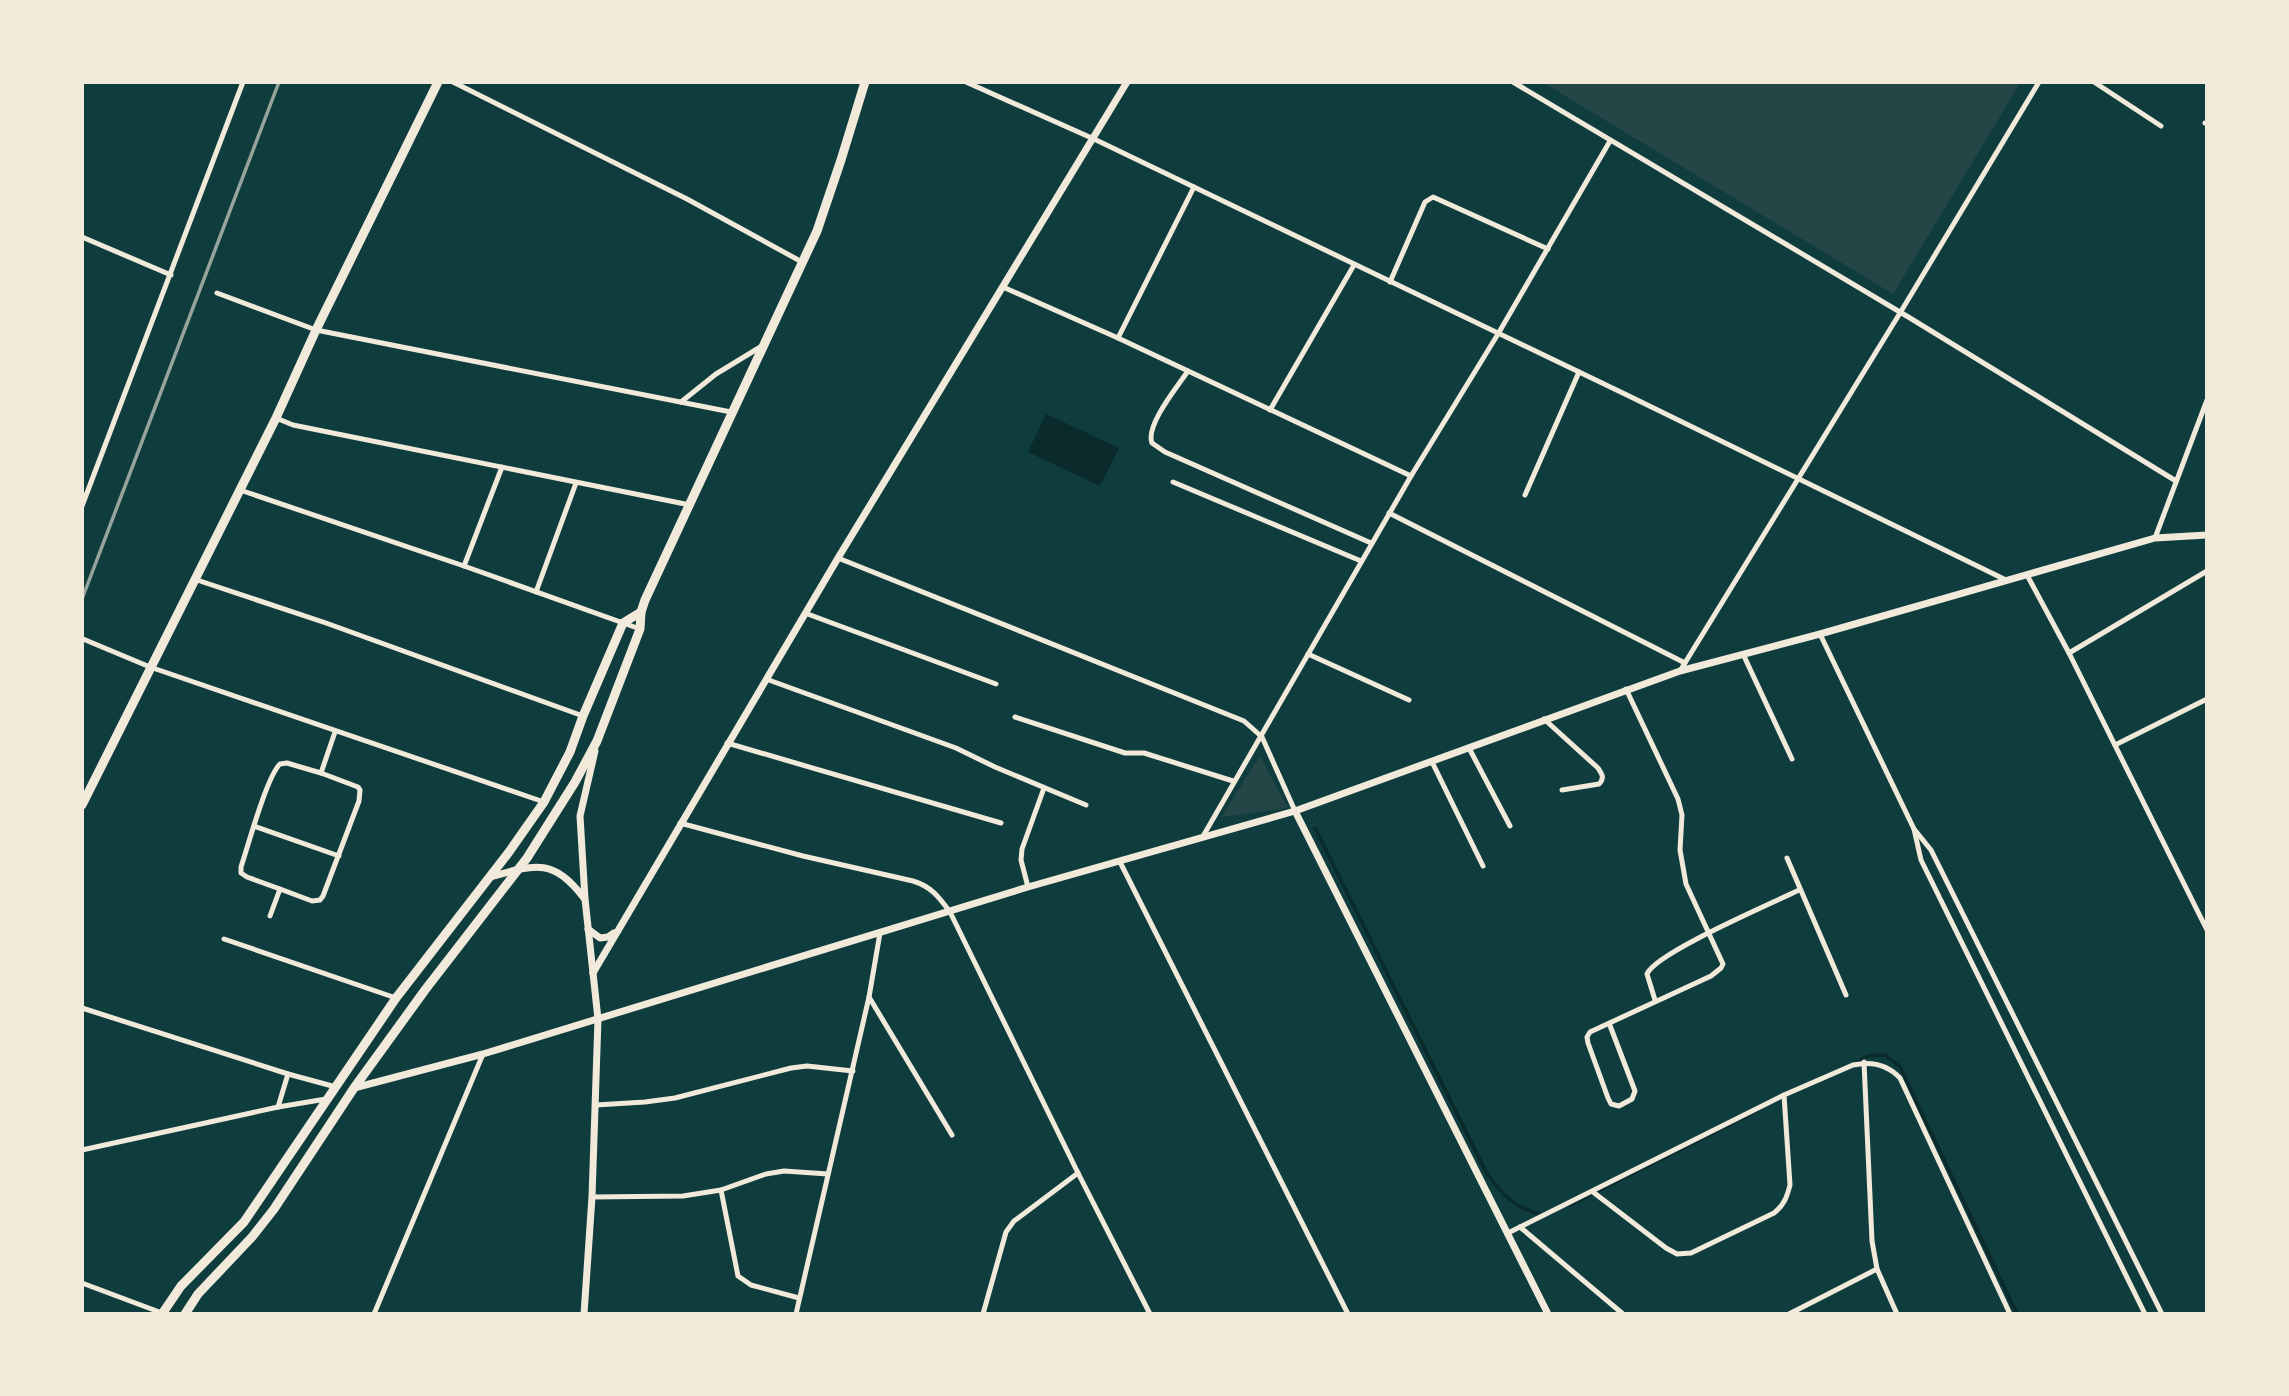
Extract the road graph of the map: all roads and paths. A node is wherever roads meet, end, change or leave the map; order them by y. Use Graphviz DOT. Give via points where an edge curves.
graph roads {
  1 [pos="243,82"];
  2 [pos="453,82"];
  3 [pos="865,82"];
  4 [pos="966,82"];
  5 [pos="1128,82"];
  6 [pos="1513,82"];
  7 [pos="2039,82"];
  8 [pos="2094,82"];
  9 [pos="437,83"];
  10 [pos="2161,126"];
  11 [pos="1094,139"];
  12 [pos="1610,141"];
  13 [pos="1194,187"];
  14 [pos="82,237"];
  15 [pos="1548,249"];
  16 [pos="802,262"];
  17 [pos="1354,265"];
  18 [pos="171,275"];
  19 [pos="1390,282"];
  20 [pos="1003,287"];
  21 [pos="217,293"];
  22 [pos="1900,313"];
  23 [pos="316,330"];
  24 [pos="1498,334"];
  25 [pos="1118,338"];
  26 [pos="762,346"];
  27 [pos="1188,371"];
  28 [pos="1579,372"];
  29 [pos="2207,400"];
  30 [pos="681,402"];
  31 [pos="1270,410"];
  32 [pos="732,412"];
  33 [pos="276,418"];
  34 [pos="502,467"];
  35 [pos="1411,476"];
  36 [pos="1798,480"];
  37 [pos="2176,481"];
  38 [pos="1173,482"];
  39 [pos="576,483"];
  40 [pos="240,490"];
  41 [pos="1525,495"];
  42 [pos="82,506"];
  43 [pos="690,506"];
  44 [pos="1389,513"];
  45 [pos="2207,535"];
  46 [pos="2155,538"];
  47 [pos="1371,543"];
  48 [pos="838,558"];
  49 [pos="1361,561"];
  50 [pos="464,566"];
  51 [pos="2207,571"];
  52 [pos="2027,575"];
  53 [pos="194,579"];
  54 [pos="2006,580"];
  55 [pos="536,592"];
  56 [pos="640,612"];
  57 [pos="805,613"];
  58 [pos="623,623"];
  59 [pos="640,629"];
  60 [pos="1820,634"];
  61 [pos="83,639"];
  62 [pos="2069,653"];
  63 [pos="1308,654"];
  64 [pos="1744,654"];
  65 [pos="1685,663"];
  66 [pos="150,667"];
  67 [pos="1680,671"];
  68 [pos="766,679"];
  69 [pos="996,684"];
  70 [pos="1626,690"];
  71 [pos="2207,699"];
  72 [pos="1409,700"];
  73 [pos="583,716"];
  74 [pos="1015,717"];
  75 [pos="1544,719"];
  76 [pos="335,732"];
  77 [pos="1262,737"];
  78 [pos="597,741"];
  79 [pos="727,743"];
  80 [pos="2115,745"];
  81 [pos="1469,748"];
  82 [pos="1792,759"];
  83 [pos="1432,762"];
  84 [pos="321,773"];
  85 [pos="1233,781"];
  86 [pos="1044,788"];
  87 [pos="1562,790"];
  88 [pos="544,802"];
  89 [pos="82,805"];
  90 [pos="1086,805"];
  91 [pos="1295,811"];
  92 [pos="681,823"];
  93 [pos="1001,823"];
  94 [pos="254,826"];
  95 [pos="1510,826"];
  96 [pos="1914,829"];
  97 [pos="1202,838"];
  98 [pos="338,856"];
  99 [pos="1787,858"];
  100 [pos="1120,862"];
  101 [pos="1483,866"];
  102 [pos="518,870"];
  103 [pos="490,877"];
  104 [pos="1028,887"];
  105 [pos="280,889"];
  106 [pos="1799,890"];
  107 [pos="585,899"];
  108 [pos="950,912"];
  109 [pos="271,916"];
  110 [pos="588,929"];
  111 [pos="2207,930"];
  112 [pos="617,931"];
  113 [pos="880,933"];
  114 [pos="1709,933"];
  115 [pos="224,939"];
  116 [pos="593,972"];
  117 [pos="1846,995"];
  118 [pos="869,997"];
  119 [pos="396,998"];
  120 [pos="1655,1000"];
  121 [pos="82,1008"];
  122 [pos="598,1019"];
  123 [pos="1609,1023"];
  124 [pos="483,1054"];
  125 [pos="1864,1062"];
  126 [pos="853,1071"];
  127 [pos="288,1074"];
  128 [pos="336,1087"];
  129 [pos="354,1088"];
  130 [pos="1784,1095"];
  131 [pos="329,1098"];
  132 [pos="596,1105"];
  133 [pos="278,1107"];
  134 [pos="952,1135"];
  135 [pos="82,1150"];
  136 [pos="1078,1173"];
  137 [pos="828,1174"];
  138 [pos="721,1190"];
  139 [pos="1593,1192"];
  140 [pos="592,1197"];
  141 [pos="1520,1227"];
  142 [pos="1508,1233"];
  143 [pos="1877,1269"];
  144 [pos="82,1283"];
  145 [pos="799,1298"];
  146 [pos="162,1314"];
  147 [pos="185,1314"];
  148 [pos="374,1314"];
  149 [pos="584,1314"];
  150 [pos="796,1314"];
  151 [pos="983,1314"];
  152 [pos="1150,1314"];
  153 [pos="1348,1314"];
  154 [pos="1548,1314"];
  155 [pos="1623,1314"];
  156 [pos="1789,1314"];
  157 [pos="1897,1314"];
  158 [pos="2010,1314"];
  159 [pos="2145,1314"];
  160 [pos="2162,1314"];
  1 -- 18 [label="street"];
  2 -- 16 [label="street"];
  3 -- 16 [label="main road" via="829,197"];
  4 -- 11 [label="street"];
  5 -- 11 [label="street"];
  6 -- 12 [label="street"];
  7 -- 22 [label="street"];
  8 -- 10 [label="street"];
  9 -- 23 [label="main road"];
  11 -- 13 [label="street"];
  11 -- 20 [label="street"];
  12 -- 15 [label="street"];
  12 -- 22 [label="street"];
  13 -- 17 [label="street"];
  13 -- 25 [label="street"];
  14 -- 18 [label="street"];
  15 -- 19 [label="street" via="1433,197 1425,202"];
  15 -- 24 [label="street"];
  16 -- 26 [label="main road"];
  17 -- 19 [label="street"];
  17 -- 31 [label="street"];
  18 -- 42 [label="street"];
  19 -- 24 [label="street"];
  20 -- 25 [label="street"];
  20 -- 48 [label="street"];
  21 -- 23 [label="street"];
  22 -- 36 [label="street"];
  22 -- 37 [label="street"];
  23 -- 30 [label="street"];
  23 -- 33 [label="main road"];
  24 -- 28 [label="street"];
  24 -- 35 [label="street"];
  25 -- 27 [label="street"];
  26 -- 30 [label="street"];
  26 -- 32 [label="main road"];
  27 -- 31 [label="street"];
  27 -- 47 [label="street" via="1161,411 1150,435 1152,443"];
  28 -- 36 [label="street"];
  28 -- 41 [label="street"];
  29 -- 37 [label="street"];
  30 -- 32 [label="street"];
  31 -- 35 [label="street"];
  32 -- 43 [label="main road"];
  33 -- 34 [label="street"];
  33 -- 40 [label="main road"];
  34 -- 39 [label="street"];
  34 -- 50 [label="street"];
  35 -- 44 [label="street"];
  36 -- 54 [label="street"];
  36 -- 65 [label="street"];
  37 -- 46 [label="street"];
  38 -- 49 [label="street"];
  39 -- 43 [label="street"];
  39 -- 55 [label="street"];
  40 -- 50 [label="street"];
  40 -- 53 [label="main road"];
  43 -- 56 [label="main road"];
  44 -- 47 [label="street"];
  44 -- 65 [label="street"];
  45 -- 46 [label="street"];
  46 -- 52 [label="street"];
  47 -- 49 [label="street"];
  48 -- 57 [label="street"];
  48 -- 77 [label="street" via="1234,717"];
  49 -- 63 [label="street"];
  50 -- 55 [label="street"];
  51 -- 62 [label="street"];
  52 -- 54 [label="street"];
  52 -- 62 [label="street"];
  53 -- 66 [label="main road"];
  53 -- 73 [label="street"];
  54 -- 60 [label="street"];
  55 -- 58 [label="street"];
  56 -- 58 [label="main road"];
  56 -- 59 [label="main road"];
  57 -- 68 [label="street"];
  57 -- 69 [label="street"];
  58 -- 59 [label="street"];
  58 -- 73 [label="main road"];
  59 -- 78 [label="main road"];
  60 -- 64 [label="street"];
  60 -- 96 [label="street"];
  61 -- 66 [label="street"];
  62 -- 80 [label="street"];
  63 -- 72 [label="street"];
  63 -- 77 [label="street"];
  64 -- 67 [label="street"];
  64 -- 82 [label="street"];
  65 -- 67 [label="street"];
  66 -- 76 [label="street"];
  66 -- 89 [label="main road"];
  67 -- 70 [label="street"];
  68 -- 79 [label="street"];
  68 -- 86 [label="street" via="956,748"];
  70 -- 75 [label="street"];
  70 -- 114 [label="street" via="1678,799 1686,884"];
  71 -- 80 [label="street"];
  73 -- 88 [label="main road"];
  74 -- 85 [label="street" via="1125,753 1144,753"];
  75 -- 81 [label="street"];
  75 -- 87 [label="street" via="1603,775 1599,784"];
  76 -- 84 [label="street"];
  76 -- 88 [label="street"];
  77 -- 85 [label="street"];
  77 -- 91 [label="street"];
  78 -- 102 [label="main road"];
  78 -- 107 [label="street" via="580,816"];
  79 -- 92 [label="street"];
  79 -- 93 [label="street"];
  80 -- 111 [label="street"];
  81 -- 83 [label="street"];
  81 -- 95 [label="street"];
  83 -- 91 [label="street"];
  83 -- 101 [label="street"];
  84 -- 94 [label="street" via="280,764"];
  84 -- 98 [label="street" via="360,790"];
  85 -- 97 [label="street"];
  86 -- 90 [label="street"];
  86 -- 104 [label="street" via="1022,849"];
  88 -- 103 [label="main road"];
  91 -- 97 [label="street"];
  91 -- 142 [label="street"];
  92 -- 108 [label="street" via="927,886"];
  92 -- 112 [label="street"];
  94 -- 98 [label="street"];
  94 -- 105 [label="street" via="241,873"];
  96 -- 159 [label="street" via="1917,849 1933,884"];
  96 -- 160 [label="street" via="1931,850"];
  97 -- 100 [label="street"];
  98 -- 105 [label="street" via="320,900"];
  99 -- 106 [label="street"];
  100 -- 104 [label="street"];
  100 -- 153 [label="street"];
  102 -- 103 [label="street"];
  102 -- 107 [label="street" via="534,867 562,874"];
  102 -- 129 [label="main road"];
  103 -- 119 [label="main road"];
  104 -- 108 [label="street"];
  105 -- 109 [label="street"];
  106 -- 114 [label="street"];
  106 -- 117 [label="street"];
  107 -- 110 [label="street"];
  108 -- 113 [label="street"];
  108 -- 136 [label="street"];
  110 -- 112 [label="street" via="600,938"];
  110 -- 116 [label="street"];
  112 -- 116 [label="street"];
  113 -- 118 [label="street"];
  113 -- 122 [label="street"];
  114 -- 120 [label="street" via="1649,969"];
  114 -- 120 [label="street" via="1721,968"];
  115 -- 119 [label="street"];
  116 -- 122 [label="street"];
  118 -- 126 [label="street"];
  118 -- 134 [label="street"];
  119 -- 128 [label="main road"];
  120 -- 123 [label="street"];
  121 -- 127 [label="street"];
  122 -- 124 [label="street"];
  122 -- 132 [label="street"];
  123 -- 123 [label="street" via="1587,1037 1608,1098 1619,1106 1632,1099 1635,1091"];
  124 -- 129 [label="street"];
  124 -- 148 [label="street"];
  125 -- 130 [label="street"];
  125 -- 143 [label="street"];
  125 -- 158 [label="street" via="1895,1072 1906,1088"];
  126 -- 132 [label="street" via="791,1068 675,1098"];
  126 -- 137 [label="street"];
  127 -- 128 [label="street"];
  127 -- 133 [label="street"];
  128 -- 131 [label="main road"];
  129 -- 147 [label="main road" via="274,1209"];
  130 -- 139 [label="street"];
  130 -- 139 [label="street" via="1790,1185 1781,1208 1773,1213 1691,1253 1677,1254"];
  131 -- 133 [label="street"];
  131 -- 146 [label="main road" via="244,1222 181,1286"];
  132 -- 140 [label="street"];
  133 -- 135 [label="street"];
  136 -- 151 [label="street" via="1006,1232"];
  136 -- 152 [label="street"];
  137 -- 138 [label="street" via="784,1171"];
  137 -- 145 [label="street"];
  138 -- 140 [label="street" via="671,1197"];
  138 -- 145 [label="street" via="738,1276 751,1285"];
  139 -- 141 [label="street"];
  140 -- 149 [label="street"];
  141 -- 142 [label="street"];
  141 -- 155 [label="street"];
  142 -- 154 [label="street"];
  143 -- 156 [label="street"];
  143 -- 157 [label="street"];
  144 -- 146 [label="street"];
  145 -- 150 [label="street"];
}
